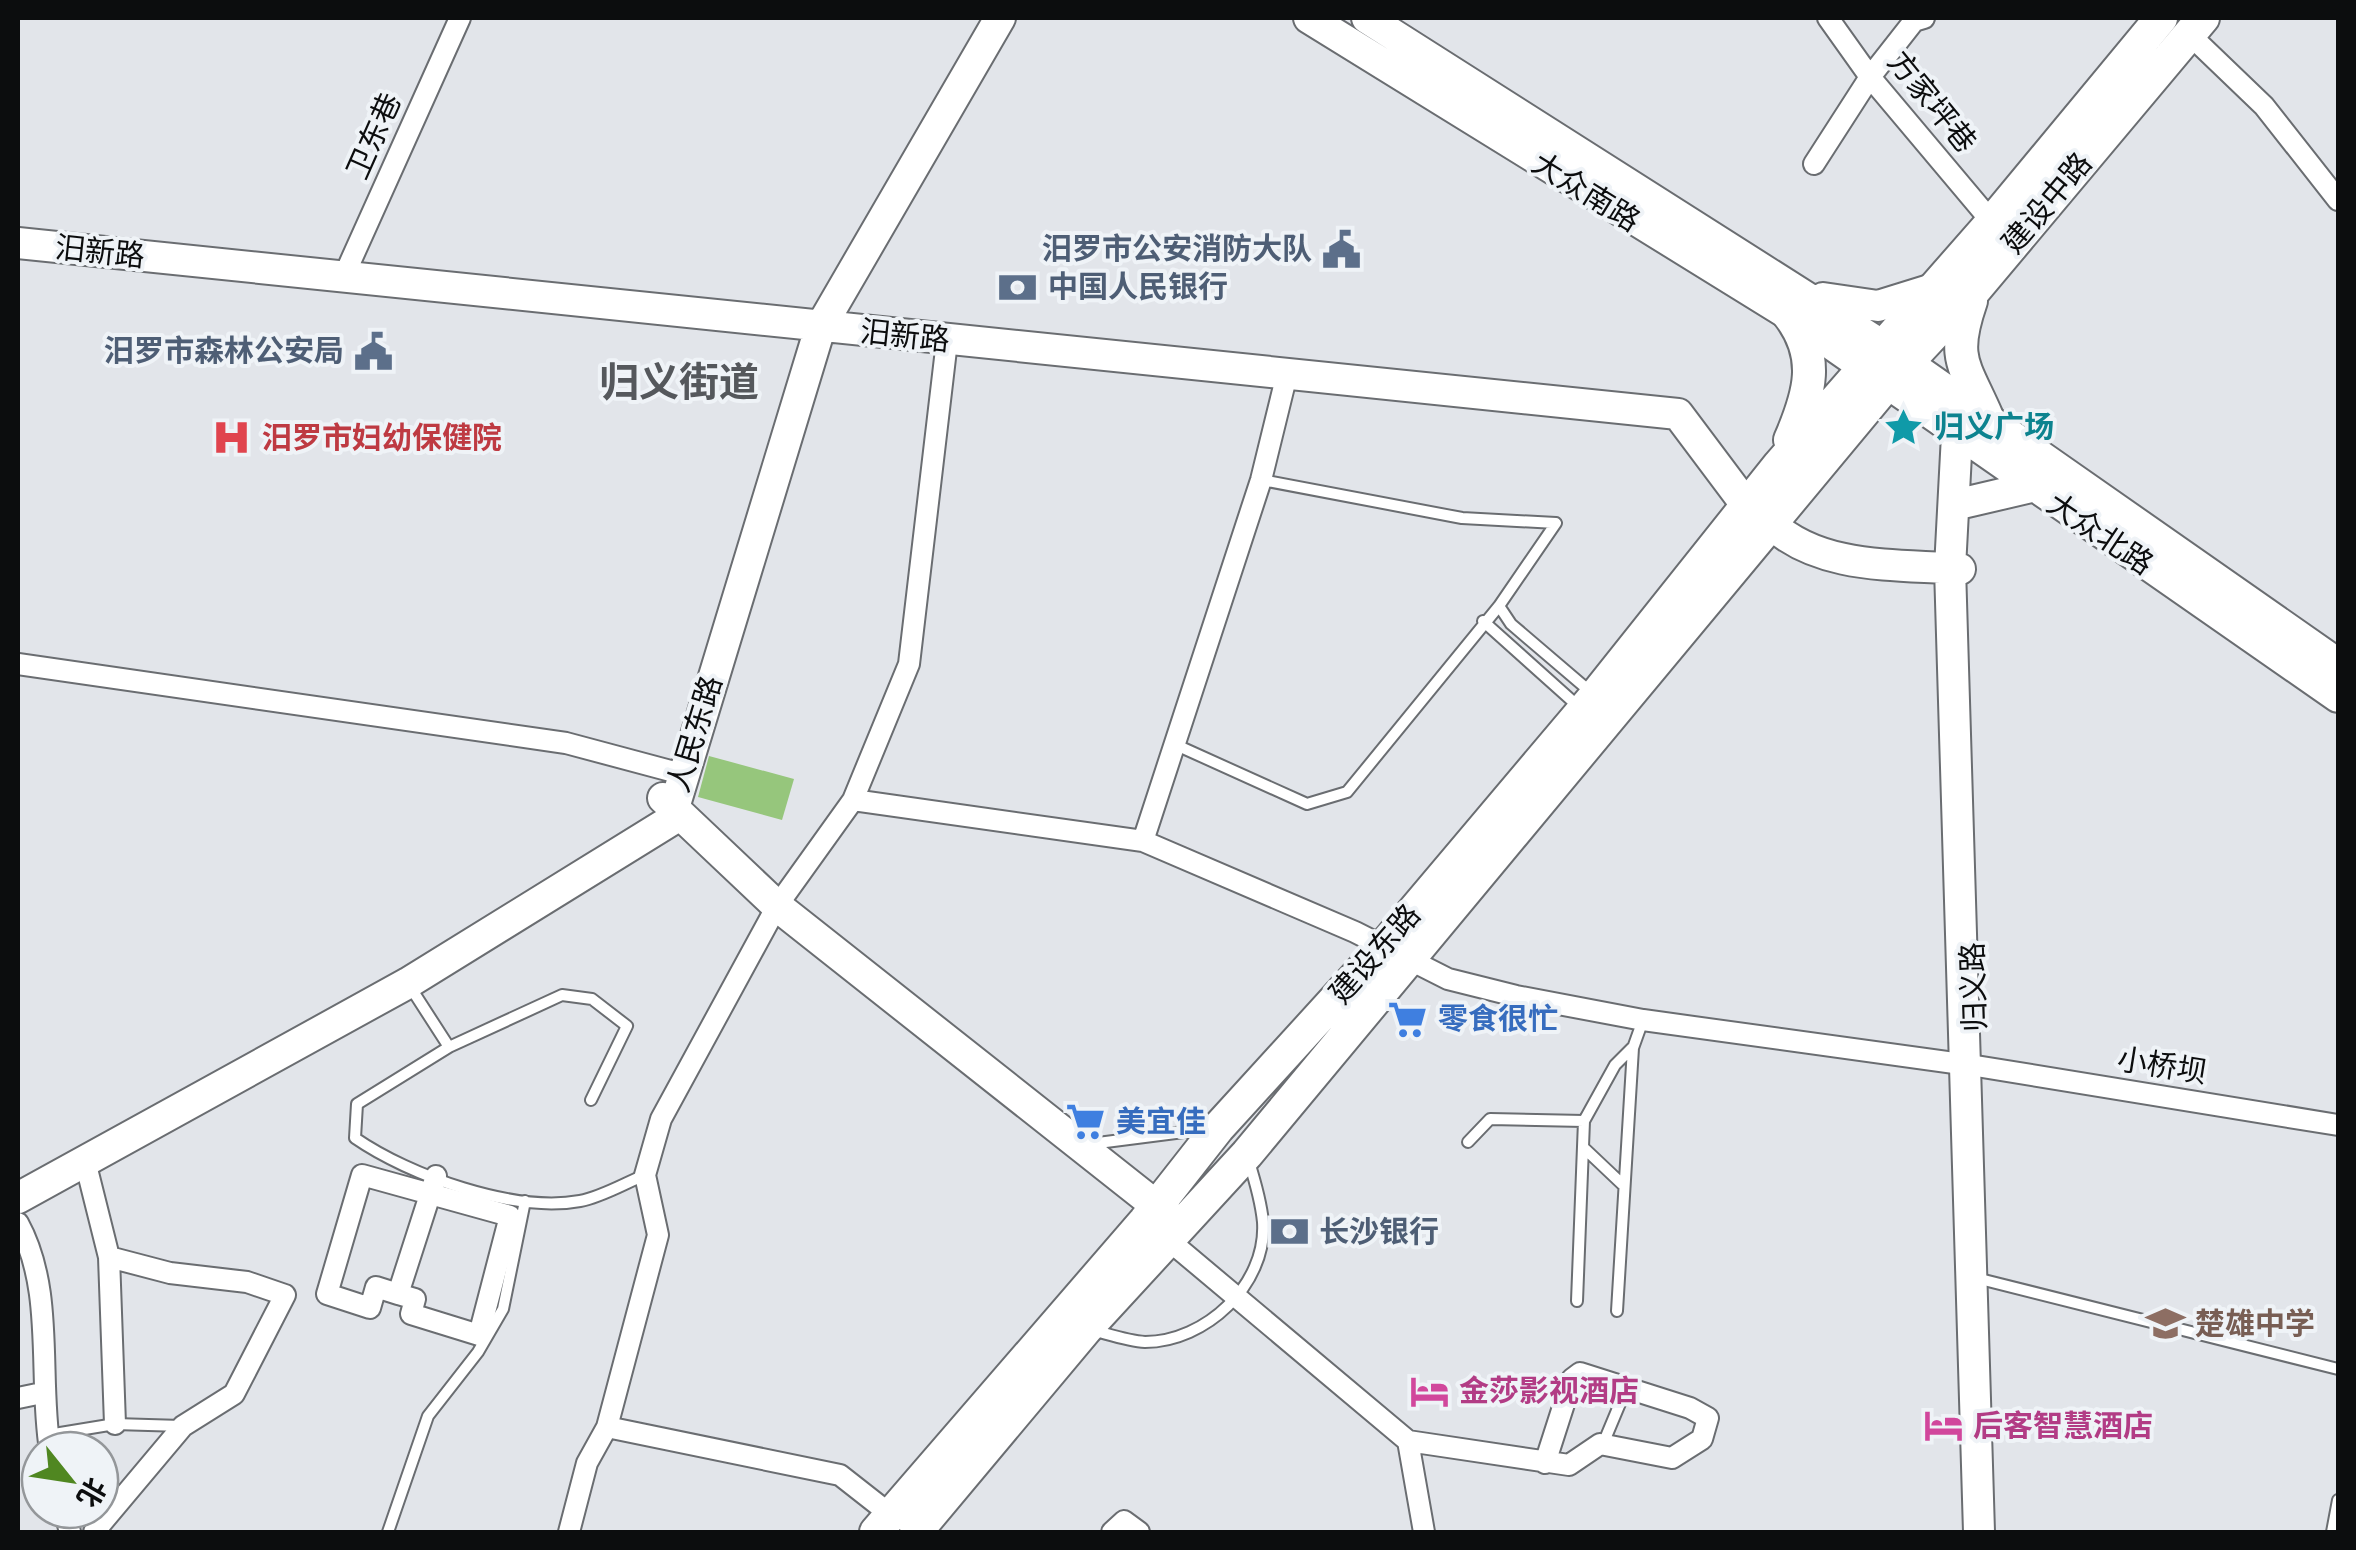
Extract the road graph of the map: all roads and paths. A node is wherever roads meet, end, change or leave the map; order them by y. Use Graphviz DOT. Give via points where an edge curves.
graph roads {
  1 [pos="460,18"];
  2 [pos="983,18"];
  3 [pos="1000,18"];
  4 [pos="1308,18"];
  5 [pos="1367,18"];
  6 [pos="1828,18"];
  7 [pos="1924,18"];
  8 [pos="2184,23"];
  9 [pos="1870,77"];
  10 [pos="1814,164"];
  11 [pos="2338,200"];
  12 [pos="1992,222"];
  13 [pos="18,243"];
  14 [pos="18,260"];
  15 [pos="344,278"];
  16 [pos="1936,288"];
  17 [pos="1974,291"];
  18 [pos="1795,303"];
  19 [pos="808,334"];
  20 [pos="946,348"];
  21 [pos="1885,365"];
  22 [pos="1284,383"];
  23 [pos="1971,432"];
  24 [pos="1779,465"];
  25 [pos="1261,480"];
  26 [pos="2031,486"];
  27 [pos="1962,503"];
  28 [pos="1759,515"];
  29 [pos="1955,569"];
  30 [pos="1499,606"];
  31 [pos="1482,622"];
  32 [pos="18,664"];
  33 [pos="2338,664"];
  34 [pos="2338,697"];
  35 [pos="1599,712"];
  36 [pos="1173,744"];
  37 [pos="670,798"];
  38 [pos="853,800"];
  39 [pos="1143,840"];
  40 [pos="776,909"];
  41 [pos="1396,954"];
  42 [pos="408,983"];
  43 [pos="1643,1020"];
  44 [pos="449,1047"];
  45 [pos="1633,1048"];
  46 [pos="1971,1065"];
  47 [pos="591,1100"];
  48 [pos="1584,1121"];
  49 [pos="2338,1124"];
  50 [pos="1218,1128"];
  51 [pos="1468,1142"];
  52 [pos="1068,1146"];
  53 [pos="1585,1149"];
  54 [pos="1248,1154"];
  55 [pos="85,1160"];
  56 [pos="645,1175"];
  57 [pos="18,1182"];
  58 [pos="1622,1184"];
  59 [pos="433,1185"];
  60 [pos="18,1198"];
  61 [pos="525,1201"];
  62 [pos="1161,1222"];
  63 [pos="18,1223"];
  64 [pos="109,1257"];
  65 [pos="1980,1278"];
  66 [pos="398,1294"];
  67 [pos="1238,1298"];
  68 [pos="1577,1301"];
  69 [pos="1617,1311"];
  70 [pos="1086,1329"];
  71 [pos="2338,1368"];
  72 [pos="1626,1388"];
  73 [pos="42,1393"];
  74 [pos="18,1398"];
  75 [pos="115,1424"];
  76 [pos="182,1426"];
  77 [pos="607,1427"];
  78 [pos="47,1430"];
  79 [pos="93,1430"];
  80 [pos="1408,1440"];
  81 [pos="1603,1444"];
  82 [pos="1546,1462"];
  83 [pos="2338,1500"];
  84 [pos="894,1527"];
  85 [pos="94,1532"];
  86 [pos="388,1532"];
  87 [pos="569,1532"];
  88 [pos="1112,1532"];
  89 [pos="1138,1532"];
  90 [pos="1424,1532"];
  91 [pos="1979,1532"];
  92 [pos="1989,1532"];
  93 [pos="2332,1532"];
  1 -- 15 [label="street, 卫东巷"];
  2 -- 19 [label="street, 人民东路"];
  3 -- 19 [label="street, 人民东路"];
  4 -- 18 [label="street, 大众南路"];
  5 -- 18 [label="street, 大众南路"];
  6 -- 9 [label="street, 方家坪巷"];
  7 -- 9 [label="street" via="1914,21"];
  8 -- 11 [label="street" via="2264,106"];
  8 -- 12 [label="main road, 建设中路"];
  8 -- 17 [label="main road, 建设中路"];
  9 -- 10 [label="street"];
  9 -- 12 [label="street, 方家坪巷"];
  12 -- 16 [label="main road, 建设中路"];
  13 -- 15 [label="street, 汨新路"];
  14 -- 19 [label="street"];
  15 -- 19 [label="street, 汨新路"];
  16 -- 18 [label="street" via="1878,306"];
  16 -- 21 [label="main road, 建设中路"];
  17 -- 21 [label="main road, 建设中路"];
  17 -- 23 [label="main road" via="1958,342"];
  18 -- 21 [label="street, 大众南路"];
  18 -- 24 [label="main road" via="1811,381"];
  19 -- 20 [label="street, 汨新路"];
  19 -- 37 [label="street, 人民东路"];
  20 -- 22 [label="street, 汨新路"];
  20 -- 38 [label="street" via="909,664"];
  21 -- 23 [label="street, 大众北路"];
  21 -- 24 [label="main road, 建设东路"];
  21 -- 28 [label="main road, 建设东路"];
  22 -- 25 [label="street"];
  22 -- 28 [label="street, 汨新路" via="1678,414"];
  23 -- 26 [label="street, 大众北路"];
  23 -- 27 [label="street"];
  23 -- 29 [label="street"];
  23 -- 33 [label="street, 大众北路"];
  24 -- 28 [label="main road, 建设东路"];
  25 -- 30 [label="lane" via="1462,518 1556,523"];
  25 -- 36 [label="street"];
  26 -- 27 [label="street"];
  26 -- 34 [label="street, 大众北路"];
  27 -- 29 [label="street"];
  28 -- 29 [label="street, 汨新路" via="1794,544 1830,557"];
  28 -- 35 [label="main road, 建设东路"];
  29 -- 46 [label="street"];
  30 -- 31 [label="lane"];
  30 -- 35 [label="lane"];
  31 -- 35 [label="lane"];
  31 -- 36 [label="lane" via="1347,792 1308,804"];
  32 -- 37 [label="street" via="566,742"];
  35 -- 41 [label="main road, 建设东路"];
  36 -- 39 [label="street"];
  37 -- 40 [label="street"];
  37 -- 42 [label="street, 人民东路"];
  37 -- 57 [label="street, 人民东路" via="399,973"];
  38 -- 39 [label="street, 小桥坝"];
  38 -- 40 [label="street"];
  39 -- 41 [label="street, 小桥坝"];
  40 -- 52 [label="street"];
  40 -- 56 [label="street" via="661,1119"];
  41 -- 43 [label="street, 小桥坝" via="1448,978"];
  41 -- 50 [label="main road, 建设东路"];
  41 -- 54 [label="main road, 建设东路"];
  42 -- 44 [label="lane"];
  42 -- 55 [label="street, 人民东路"];
  43 -- 45 [label="lane"];
  43 -- 46 [label="street, 小桥坝"];
  44 -- 47 [label="lane" via="562,995 592,999 627,1026"];
  44 -- 59 [label="lane" via="357,1104 355,1138"];
  45 -- 48 [label="lane" via="1615,1065"];
  45 -- 58 [label="lane"];
  46 -- 49 [label="street, 小桥坝"];
  46 -- 65 [label="street, 归义路"];
  46 -- 91 [label="street"];
  48 -- 51 [label="lane" via="1490,1119"];
  48 -- 53 [label="lane"];
  50 -- 52 [label="lane"];
  50 -- 62 [label="main road, 建设东路"];
  52 -- 62 [label="street"];
  53 -- 58 [label="lane"];
  53 -- 68 [label="lane"];
  54 -- 62 [label="main road, 建设东路"];
  54 -- 67 [label="lane" via="1263,1224 1258,1257"];
  55 -- 60 [label="street, 人民东路"];
  55 -- 64 [label="street"];
  56 -- 61 [label="lane" via="581,1201"];
  56 -- 77 [label="street" via="658,1235"];
  58 -- 69 [label="lane"];
  59 -- 61 [label="lane"];
  59 -- 66 [label="street"];
  59 -- 66 [label="street" via="362,1175 327,1294 370,1308 376,1287"];
  59 -- 66 [label="street" via="510,1216 479,1335 410,1314 415,1299"];
  61 -- 86 [label="lane" via="503,1309 428,1416"];
  62 -- 67 [label="street"];
  62 -- 70 [label="main road, 建设东路"];
  62 -- 84 [label="main road, 建设东路"];
  63 -- 73 [label="street" via="40,1273"];
  64 -- 75 [label="street"];
  64 -- 76 [label="street" via="285,1295 234,1394"];
  65 -- 71 [label="lane"];
  65 -- 92 [label="street, 归义路"];
  67 -- 70 [label="lane" via="1180,1337 1143,1342"];
  67 -- 80 [label="street"];
  70 -- 84 [label="main road, 建设东路"];
  72 -- 81 [label="lane"];
  72 -- 81 [label="street" via="1701,1412 1707,1432 1672,1458"];
  72 -- 82 [label="street" via="1580,1374 1572,1379"];
  73 -- 74 [label="street"];
  73 -- 78 [label="street"];
  75 -- 76 [label="lane"];
  75 -- 79 [label="lane"];
  76 -- 85 [label="street"];
  77 -- 84 [label="street" via="840,1475"];
  77 -- 87 [label="street" via="587,1463"];
  80 -- 82 [label="street"];
  80 -- 90 [label="street"];
  81 -- 82 [label="street" via="1569,1465"];
  83 -- 93 [label="lane"];
  88 -- 89 [label="street" via="1124,1521"];
}
